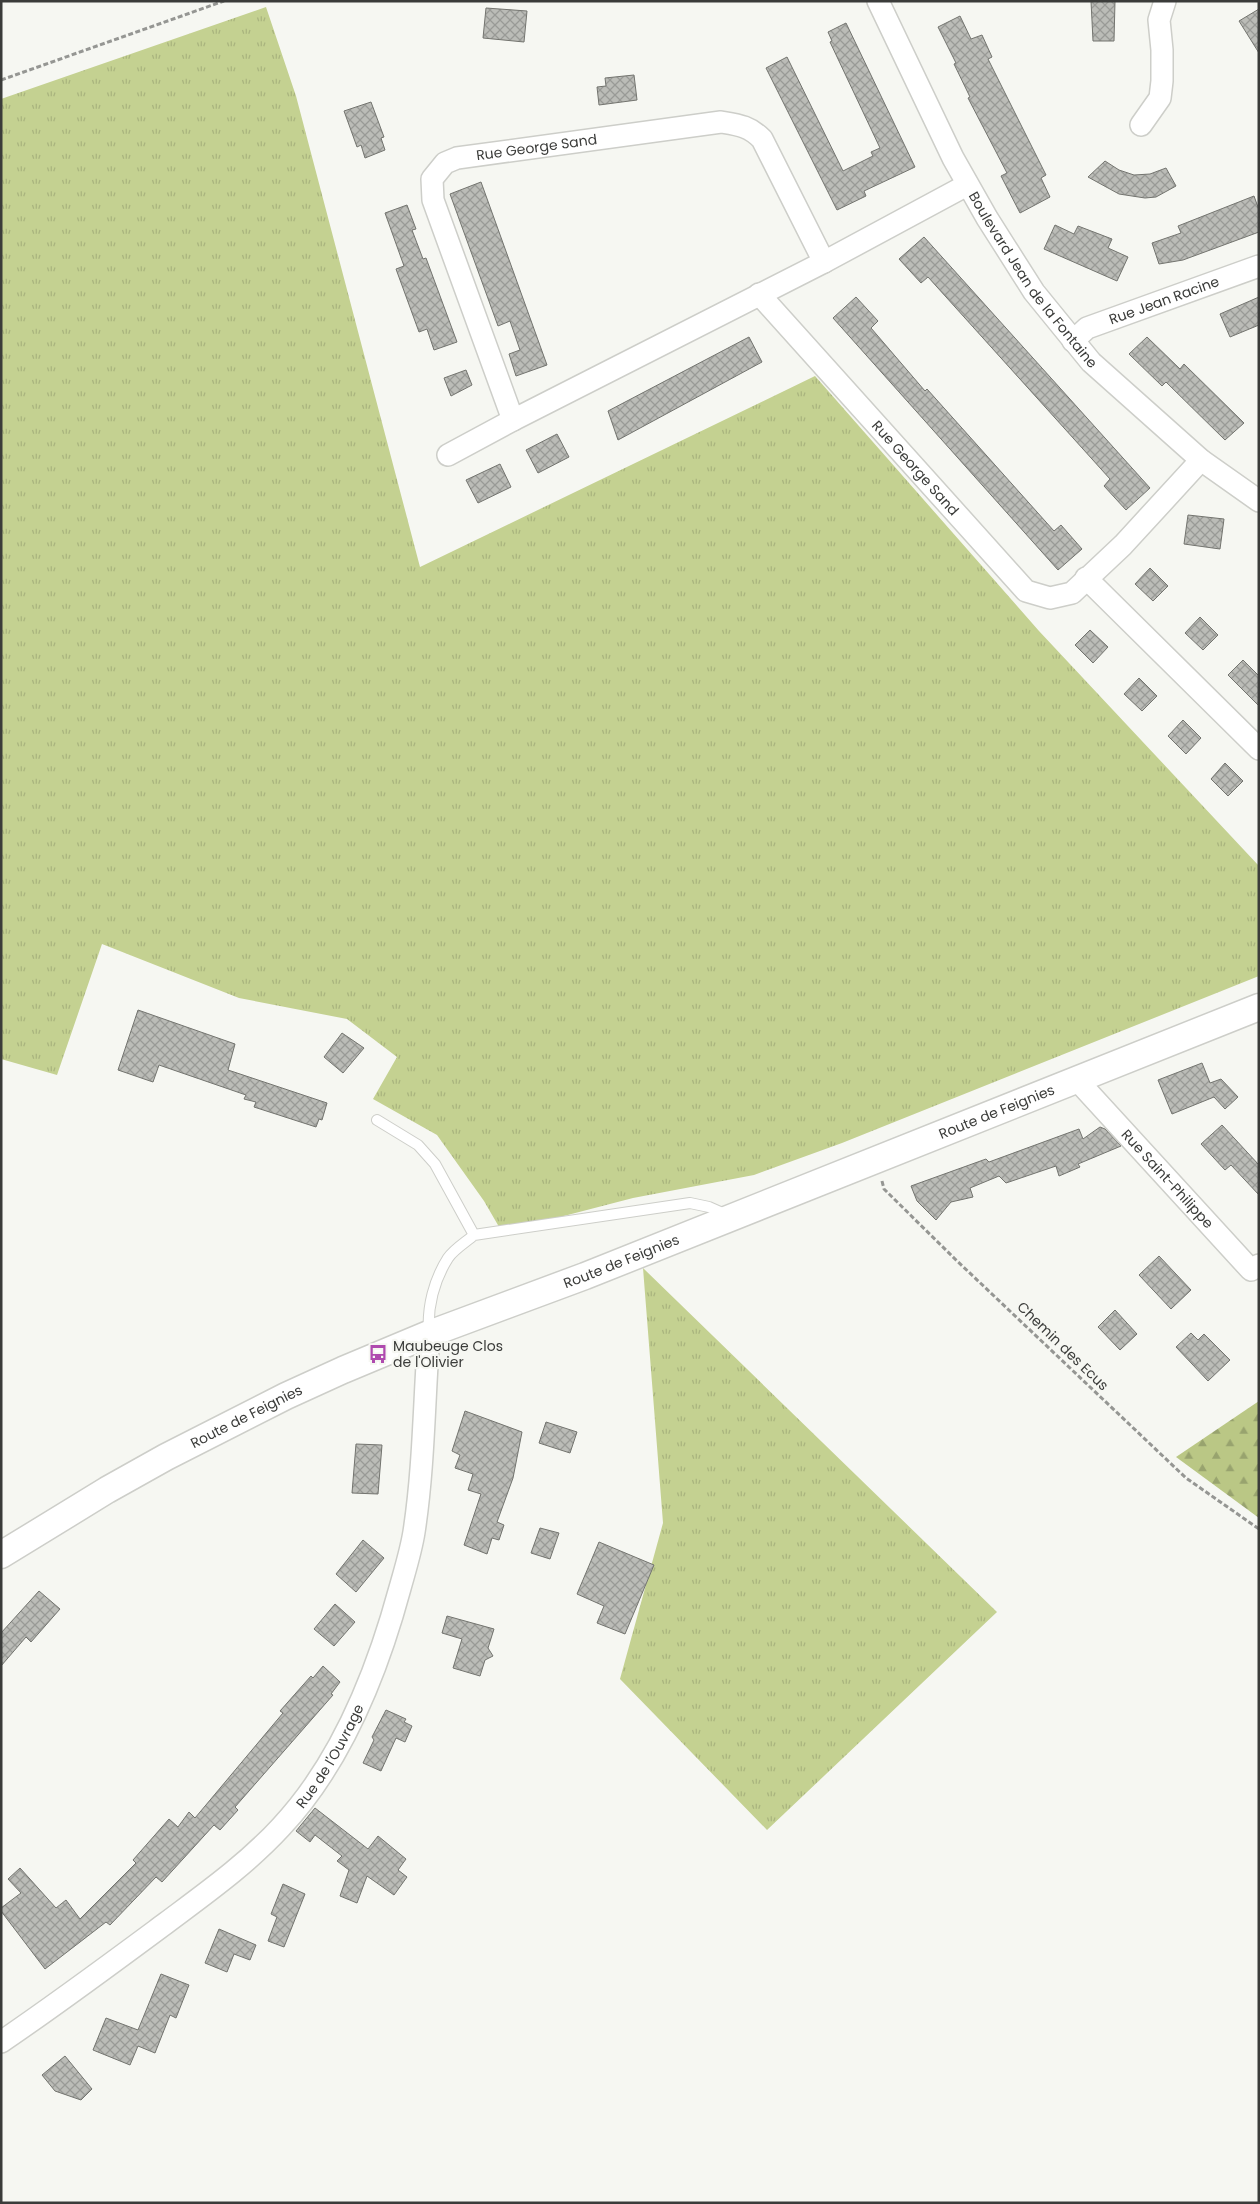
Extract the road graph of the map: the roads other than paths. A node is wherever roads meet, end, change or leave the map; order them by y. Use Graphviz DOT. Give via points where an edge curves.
graph roads {
  1 [pos="878,1"];
  2 [pos="1165,1"];
  3 [pos="1141,125"];
  4 [pos="967,185"];
  5 [pos="824,262"];
  6 [pos="1259,266"];
  7 [pos="759,294"];
  8 [pos="1073,341"];
  9 [pos="513,420"];
  10 [pos="448,456"];
  11 [pos="1202,460"];
  12 [pos="1259,501"];
  13 [pos="1086,578"];
  14 [pos="1259,749"];
  15 [pos="1259,1007"];
  16 [pos="1077,1080"];
  17 [pos="377,1120"];
  18 [pos="732,1217"];
  19 [pos="474,1235"];
  20 [pos="1259,1264"];
  21 [pos="429,1334"];
  22 [pos="1,1555"];
  23 [pos="1,2042"];
  1 -- 4 [label="street, Boulevard Jean de la Fontaine"];
  2 -- 3 [label="street" via="1159,20 1162,50 1160,98"];
  4 -- 5 [label="street"];
  4 -- 8 [label="street, Boulevard Jean de la Fontaine" via="1034,292"];
  5 -- 7 [label="street"];
  5 -- 9 [label="street, Rue George Sand" via="762,139 753,130 739,125 721,122 457,158 444,163 432,179 433,200"];
  6 -- 8 [label="street, Rue Jean Racine" via="1087,328"];
  7 -- 9 [label="street"];
  7 -- 13 [label="street, Rue George Sand" via="1026,591 1050,598 1072,593"];
  8 -- 11 [label="street, Boulevard Jean de la Fontaine" via="1091,362"];
  9 -- 10 [label="street"];
  11 -- 12 [label="street, Boulevard Jean de la Fontaine"];
  11 -- 13 [label="street, Rue George Sand" via="1123,545"];
  13 -- 14 [label="street"];
  15 -- 16 [label="street, Route de Feignies"];
  16 -- 18 [label="street, Route de Feignies"];
  16 -- 20 [label="street, Rue Saint-Philippe" via="1251,1270"];
  17 -- 19 [label="lane" via="418,1145 435,1164"];
  18 -- 19 [label="lane" via="690,1203"];
  18 -- 21 [label="street, Route de Feignies"];
  19 -- 21 [label="lane" via="449,1257 434,1287"];
  21 -- 22 [label="street, Route de Feignies" via="223,1427 107,1490"];
  21 -- 23 [label="street, Rue de l'Ouvrage" via="414,1534 372,1674 336,1750 283,1826 243,1864 80,1987"];
}
